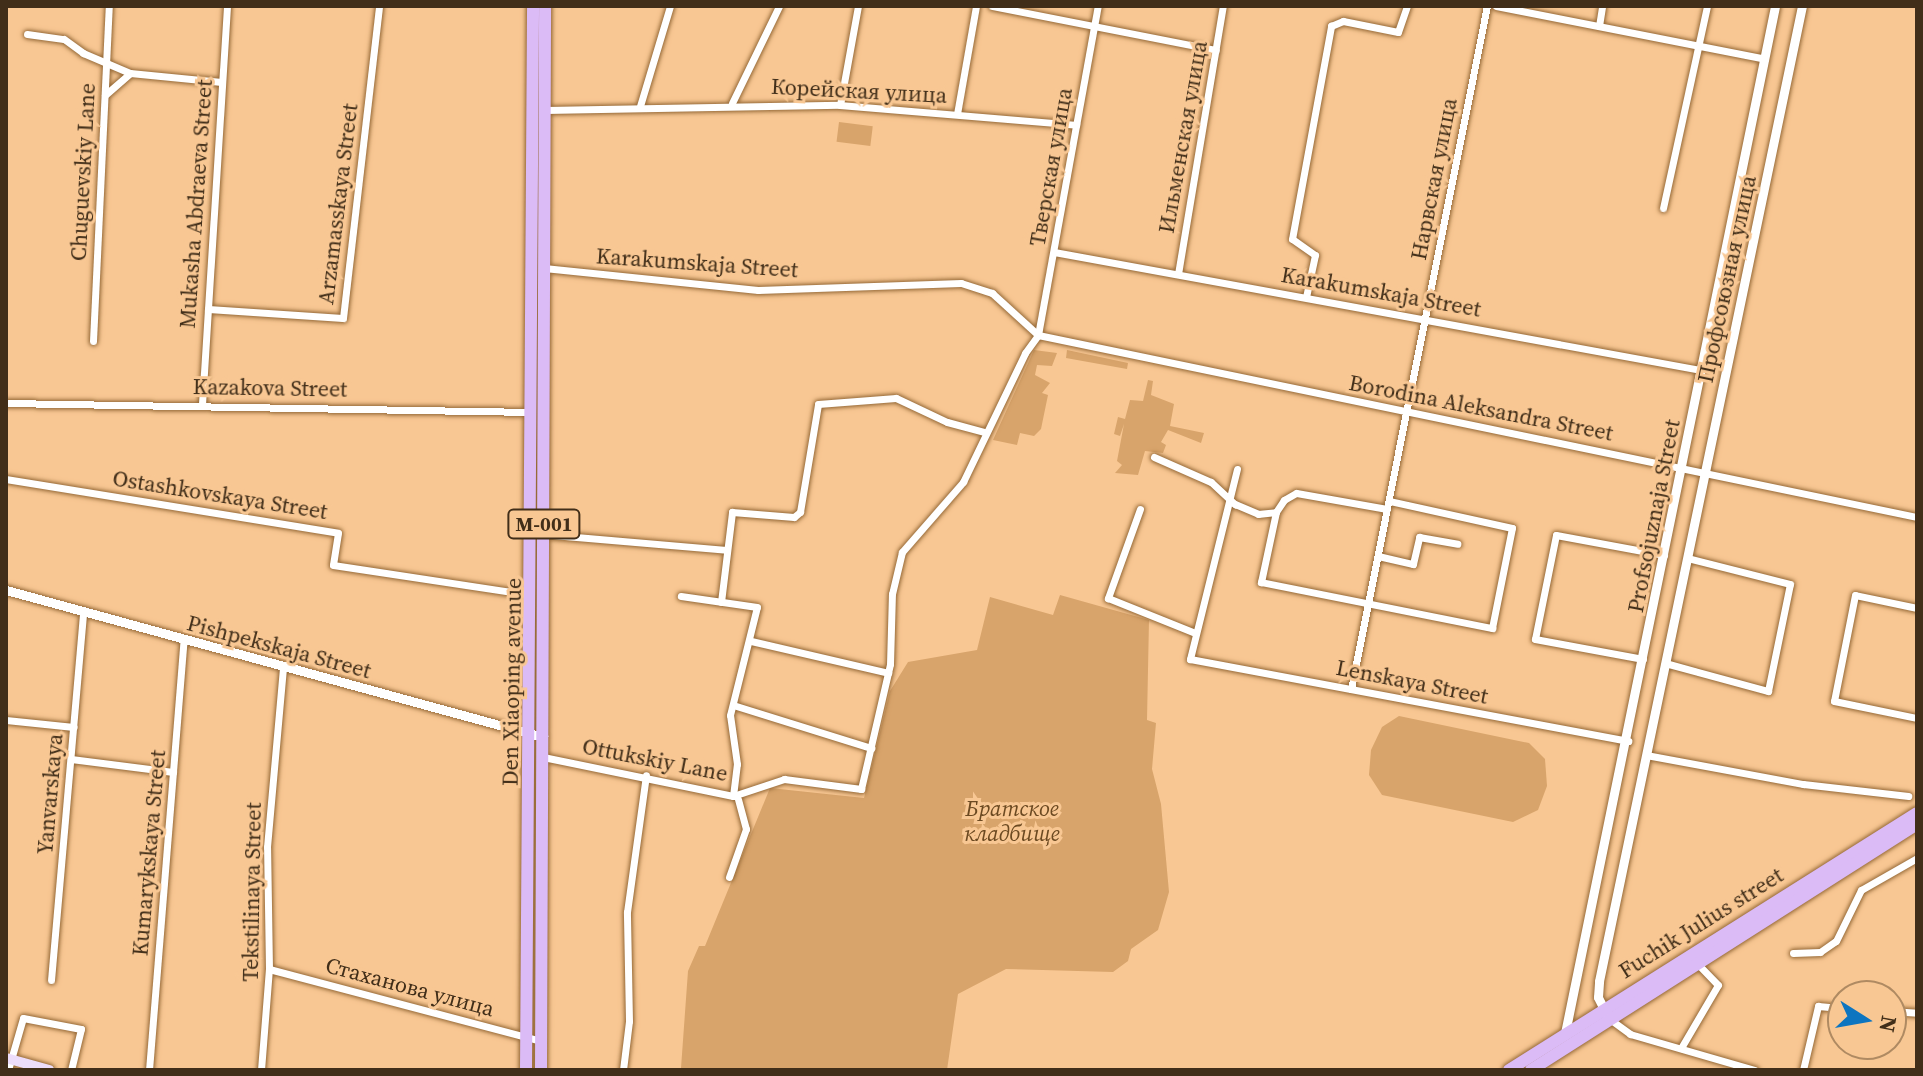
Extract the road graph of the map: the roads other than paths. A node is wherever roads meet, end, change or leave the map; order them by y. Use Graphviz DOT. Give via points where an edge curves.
graph roads {
  1 [pos="109,6"];
  2 [pos="227,6"];
  3 [pos="379,6"];
  4 [pos="533,6"];
  5 [pos="545,6"];
  6 [pos="670,6"];
  7 [pos="779,6"];
  8 [pos="858,6"];
  9 [pos="976,6"];
  10 [pos="992,6"];
  11 [pos="1098,6"];
  12 [pos="1223,6"];
  13 [pos="1407,6"];
  14 [pos="1487,6"];
  15 [pos="1496,6"];
  16 [pos="1602,6"];
  17 [pos="1707,6"];
  18 [pos="1775,6"];
  19 [pos="1802,6"];
  20 [pos="1094,26"];
  21 [pos="1599,26"];
  22 [pos="27,34"];
  23 [pos="1699,46"];
  24 [pos="1216,50"];
  25 [pos="1765,59"];
  26 [pos="106,65"];
  27 [pos="130,73"];
  28 [pos="222,82"];
  29 [pos="105,95"];
  30 [pos="732,103"];
  31 [pos="840,105"];
  32 [pos="640,106"];
  33 [pos="545,110"];
  34 [pos="957,114"];
  35 [pos="1076,125"];
  36 [pos="1663,208"];
  37 [pos="1054,252"];
  38 [pos="535,267"];
  39 [pos="1178,274"];
  40 [pos="1306,297"];
  41 [pos="208,309"];
  42 [pos="1425,318"];
  43 [pos="1038,335"];
  44 [pos="93,341"];
  45 [pos="1701,370"];
  46 [pos="6,403"];
  47 [pos="202,404"];
  48 [pos="1407,411"];
  49 [pos="533,413"];
  50 [pos="985,432"];
  51 [pos="1154,457"];
  52 [pos="1682,466"];
  53 [pos="1237,469"];
  54 [pos="1705,472"];
  55 [pos="6,479"];
  56 [pos="1227,496"];
  57 [pos="1388,505"];
  58 [pos="1140,509"];
  59 [pos="1276,512"];
  60 [pos="1917,517"];
  61 [pos="538,534"];
  62 [pos="1457,544"];
  63 [pos="726,550"];
  64 [pos="1664,555"];
  65 [pos="1378,556"];
  66 [pos="1687,558"];
  67 [pos="6,590"];
  68 [pos="533,595"];
  69 [pos="681,596"];
  70 [pos="721,602"];
  71 [pos="1369,603"];
  72 [pos="1917,608"];
  73 [pos="83,611"];
  74 [pos="1195,633"];
  75 [pos="184,639"];
  76 [pos="751,641"];
  77 [pos="1644,659"];
  78 [pos="1665,663"];
  79 [pos="283,667"];
  80 [pos="888,673"];
  81 [pos="1351,689"];
  82 [pos="733,705"];
  83 [pos="1917,718"];
  84 [pos="6,720"];
  85 [pos="74,727"];
  86 [pos="537,735"];
  87 [pos="1628,741"];
  88 [pos="871,748"];
  89 [pos="1646,755"];
  90 [pos="543,757"];
  91 [pos="71,759"];
  92 [pos="173,772"];
  93 [pos="646,775"];
  94 [pos="1908,796"];
  95 [pos="736,798"];
  96 [pos="1917,813"];
  97 [pos="1917,824"];
  98 [pos="1917,858"];
  99 [pos="729,877"];
  100 [pos="1793,953"];
  101 [pos="1696,962"];
  102 [pos="269,969"];
  103 [pos="51,980"];
  104 [pos="1827,1007"];
  105 [pos="1606,1013"];
  106 [pos="1565,1033"];
  107 [pos="527,1037"];
  108 [pos="542,1041"];
  109 [pos="1681,1048"];
  110 [pos="8,1063"];
  111 [pos="49,1070"];
  112 [pos="71,1070"];
  113 [pos="149,1070"];
  114 [pos="261,1070"];
  115 [pos="526,1070"];
  116 [pos="541,1070"];
  117 [pos="623,1070"];
  118 [pos="1509,1070"];
  119 [pos="1531,1070"];
  120 [pos="1755,1070"];
  121 [pos="1803,1070"];
  1 -- 26 [label="street, Chuguevskiy Lane"];
  2 -- 28 [label="street, Mukasha Abdraeva Street"];
  3 -- 41 [label="street, Arzamasskaya Street" via="343,318"];
  4 -- 38 [label="main road, Den Xiaoping avenue / M-001"];
  5 -- 33 [label="main road, Den Xiaoping avenue / M-001"];
  6 -- 32 [label="street"];
  7 -- 30 [label="street"];
  8 -- 31 [label="street"];
  9 -- 34 [label="street"];
  10 -- 20 [label="street"];
  11 -- 20 [label="street, Тверская улица"];
  12 -- 24 [label="street, Ильменская улица"];
  13 -- 40 [label="street" via="1398,32 1343,21 1331,26 1292,239 1315,255"];
  14 -- 42 [label="street, Нарвская улица"];
  15 -- 21 [label="street"];
  16 -- 21 [label="street"];
  17 -- 23 [label="street"];
  18 -- 25 [label="street, Profsojuznaja Street"];
  19 -- 54 [label="street, Профсоюзная улица"];
  20 -- 24 [label="street"];
  20 -- 35 [label="street, Тверская улица"];
  21 -- 23 [label="street"];
  22 -- 26 [label="street" via="64,39"];
  23 -- 25 [label="street"];
  23 -- 36 [label="street"];
  24 -- 39 [label="street, Ильменская улица"];
  25 -- 45 [label="street, Profsojuznaja Street"];
  26 -- 27 [label="street"];
  26 -- 29 [label="street, Chuguevskiy Lane"];
  27 -- 28 [label="street"];
  27 -- 29 [label="street"];
  28 -- 41 [label="street, Mukasha Abdraeva Street"];
  29 -- 44 [label="street, Chuguevskiy Lane"];
  30 -- 31 [label="street, Корейская улица"];
  30 -- 32 [label="street, Корейская улица"];
  31 -- 34 [label="street, Корейская улица"];
  32 -- 33 [label="street, Корейская улица"];
  33 -- 38 [label="main road, Den Xiaoping avenue / M-001"];
  34 -- 35 [label="street, Корейская улица"];
  35 -- 37 [label="street, Тверская улица"];
  37 -- 39 [label="street, Karakumskaja Street"];
  37 -- 43 [label="street, Тверская улица"];
  38 -- 43 [label="street, Karakumskaja Street" via="758,290 961,283 992,293"];
  38 -- 49 [label="main road, Den Xiaoping avenue / M-001"];
  38 -- 61 [label="main road, Den Xiaoping avenue / M-001"];
  39 -- 40 [label="street, Karakumskaja Street"];
  40 -- 42 [label="street, Karakumskaja Street"];
  41 -- 47 [label="street, Mukasha Abdraeva Street"];
  42 -- 45 [label="street, Karakumskaja Street"];
  42 -- 48 [label="street, Нарвская улица"];
  43 -- 48 [label="street, Borodina Aleksandra Street"];
  43 -- 50 [label="street, Тверская улица"];
  45 -- 52 [label="street, Profsojuznaja Street"];
  46 -- 47 [label="street, Kazakova Street"];
  47 -- 49 [label="street, Kazakova Street"];
  48 -- 52 [label="street, Borodina Aleksandra Street"];
  48 -- 57 [label="street, Нарвская улица"];
  49 -- 61 [label="main road, Den Xiaoping avenue / M-001"];
  50 -- 63 [label="street" via="947,422 896,398 818,404 800,512 794,517 737,508"];
  50 -- 80 [label="street, Тверская улица" via="963,482 902,552 892,594"];
  51 -- 56 [label="street" via="1199,476"];
  52 -- 54 [label="street, Borodina Aleksandra Street"];
  52 -- 64 [label="street, Profsojuznaja Street"];
  53 -- 56 [label="street"];
  54 -- 60 [label="street, Borodina Aleksandra Street"];
  54 -- 66 [label="street, Профсоюзная улица"];
  55 -- 68 [label="street, Ostashkovskaya Street" via="338,533 333,565"];
  56 -- 59 [label="street" via="1258,514"];
  56 -- 74 [label="street"];
  57 -- 59 [label="street" via="1296,493"];
  57 -- 65 [label="street, Нарвская улица"];
  57 -- 71 [label="street" via="1512,528 1492,628"];
  58 -- 74 [label="street" via="1108,598"];
  59 -- 71 [label="street" via="1261,582"];
  61 -- 63 [label="street"];
  61 -- 68 [label="main road, Den Xiaoping avenue / M-001"];
  61 -- 86 [label="main road, Den Xiaoping avenue / M-001"];
  62 -- 65 [label="street" via="1419,537 1413,564"];
  63 -- 70 [label="street"];
  64 -- 77 [label="street, Profsojuznaja Street"];
  64 -- 77 [label="street" via="1556,535 1535,639"];
  65 -- 71 [label="street, Нарвская улица"];
  66 -- 78 [label="street, Профсоюзная улица"];
  66 -- 78 [label="street" via="1790,584 1768,691"];
  67 -- 73 [label="street, Pishpekskaja Street"];
  68 -- 86 [label="main road, Den Xiaoping avenue / M-001"];
  69 -- 70 [label="street, Ottukskiy Lane"];
  70 -- 76 [label="street, Ottukskiy Lane" via="757,607"];
  71 -- 81 [label="street, Нарвская улица"];
  72 -- 83 [label="street" via="1855,595 1834,701"];
  73 -- 75 [label="street, Pishpekskaja Street"];
  73 -- 85 [label="street, Yanvarskaya"];
  74 -- 81 [label="street, Lenskaya Street" via="1190,659"];
  75 -- 79 [label="street, Pishpekskaja Street"];
  75 -- 92 [label="street, Kumarykskaya Street"];
  76 -- 80 [label="street"];
  76 -- 82 [label="street, Ottukskiy Lane"];
  77 -- 87 [label="street, Profsojuznaja Street"];
  78 -- 89 [label="street, Профсоюзная улица"];
  79 -- 86 [label="street, Pishpekskaja Street"];
  79 -- 102 [label="street, Tekstilinaya Street" via="267,847"];
  80 -- 88 [label="street, Тверская улица"];
  81 -- 87 [label="street, Lenskaya Street"];
  82 -- 88 [label="street"];
  82 -- 95 [label="street, Ottukskiy Lane"];
  84 -- 85 [label="street"];
  85 -- 91 [label="street, Yanvarskaya"];
  86 -- 90 [label="main road, Den Xiaoping avenue / M-001"];
  86 -- 107 [label="main road, Den Xiaoping avenue / M-001"];
  87 -- 106 [label="street, Profsojuznaja Street"];
  88 -- 95 [label="street, Тверская улица" via="861,789 784,779"];
  89 -- 94 [label="street" via="1803,784"];
  89 -- 105 [label="street, Профсоюзная улица" via="1599,981"];
  90 -- 93 [label="street, Ottukskiy Lane"];
  90 -- 108 [label="main road, Den Xiaoping avenue / M-001"];
  91 -- 92 [label="street"];
  91 -- 103 [label="street, Yanvarskaya"];
  92 -- 113 [label="street, Kumarykskaya Street"];
  93 -- 95 [label="street, Ottukskiy Lane"];
  93 -- 117 [label="street" via="627,912 629,1021"];
  95 -- 99 [label="street" via="746,829"];
  96 -- 105 [label="main road, Fuchik Julius street"];
  97 -- 101 [label="main road, Fuchik Julius street"];
  98 -- 100 [label="street" via="1861,890 1836,941 1820,952"];
  101 -- 105 [label="main road, Fuchik Julius street"];
  101 -- 109 [label="street" via="1718,985"];
  102 -- 107 [label="street, Стаханова улица"];
  102 -- 114 [label="street, Tekstilinaya Street"];
  104 -- 121 [label="street" via="1818,1006"];
  105 -- 106 [label="main road, Fuchik Julius street"];
  105 -- 109 [label="street" via="1630,1034"];
  105 -- 119 [label="main road, Fuchik Julius street"];
  106 -- 118 [label="main road, Fuchik Julius street"];
  107 -- 108 [label="street, Стаханова улица"];
  107 -- 115 [label="main road, Den Xiaoping avenue / M-001"];
  108 -- 116 [label="main road, Den Xiaoping avenue / M-001"];
  109 -- 120 [label="street"];
  110 -- 111 [label="main road"];
  110 -- 112 [label="street" via="23,1018 50,1020 81,1029"];
}
